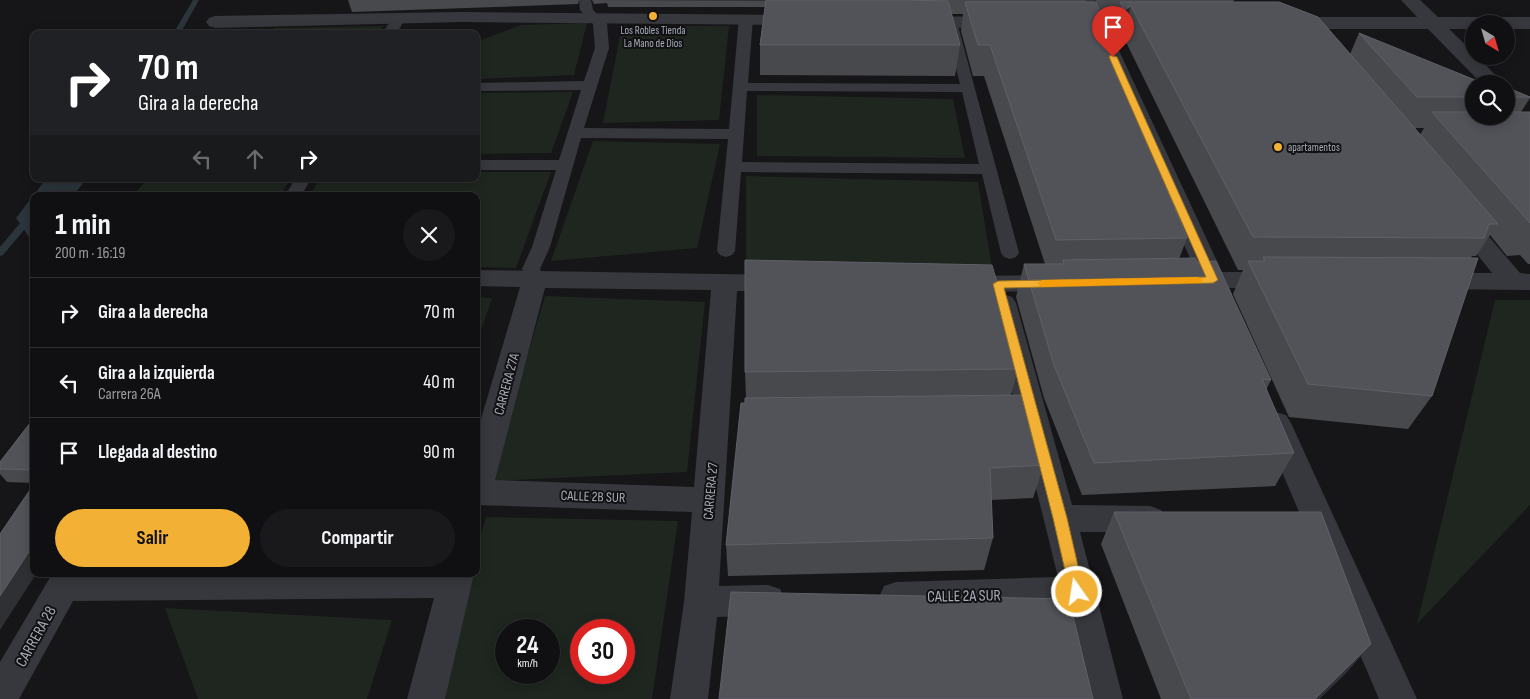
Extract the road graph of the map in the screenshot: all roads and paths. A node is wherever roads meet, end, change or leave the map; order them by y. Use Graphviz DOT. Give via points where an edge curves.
graph roads {
  1 [pos="469,0"];
  2 [pos="585,0"];
  3 [pos="1085,0"];
  4 [pos="1410,0"];
  5 [pos="747,9"];
  6 [pos="462,17"];
  7 [pos="399,18"];
  8 [pos="594,18"];
  9 [pos="823,20"];
  10 [pos="215,22"];
  11 [pos="900,22"];
  12 [pos="952,23"];
  13 [pos="1020,23"];
  14 [pos="1049,23"];
  15 [pos="1097,23"];
  16 [pos="1166,23"];
  17 [pos="1272,23"];
  18 [pos="1298,23"];
  19 [pos="1434,23"];
  20 [pos="1530,23"];
  21 [pos="392,30"];
  22 [pos="1317,46"];
  23 [pos="1485,75"];
  24 [pos="590,85"];
  25 [pos="480,87"];
  26 [pos="740,87"];
  27 [pos="968,88"];
  28 [pos="575,133"];
  29 [pos="736,134"];
  30 [pos="480,165"];
  31 [pos="565,165"];
  32 [pos="733,167"];
  33 [pos="988,169"];
  34 [pos="1444,197"];
  35 [pos="726,250"];
  36 [pos="1010,253"];
  37 [pos="480,278"];
  38 [pos="535,278"];
  39 [pos="1213,280"];
  40 [pos="1303,280"];
  41 [pos="1164,281"];
  42 [pos="1413,281"];
  43 [pos="725,282"];
  44 [pos="1076,282"];
  45 [pos="1522,282"];
  46 [pos="803,283"];
  47 [pos="940,284"];
  48 [pos="998,284"];
  49 [pos="1229,316"];
  50 [pos="1264,396"];
  51 [pos="487,410"];
  52 [pos="480,462"];
  53 [pos="480,492"];
  54 [pos="710,500"];
  55 [pos="1060,518"];
  56 [pos="1179,519"];
  57 [pos="456,578"];
  58 [pos="66,580"];
  59 [pos="1077,592"];
  60 [pos="869,598"];
  61 [pos="800,599"];
  62 [pos="701,602"];
  63 [pos="0,698"];
  64 [pos="426,699"];
  65 [pos="690,699"];
  66 [pos="1104,699"];
  67 [pos="1398,699"];
  1 -- 6 [label="street"];
  2 -- 8 [label="lane" via="586,12"];
  3 -- 15 [label="street"];
  4 -- 19 [label="street"];
  5 -- 8 [label="street"];
  5 -- 9 [label="street"];
  5 -- 26 [label="lane"];
  6 -- 7 [label="street"];
  6 -- 8 [label="street"];
  7 -- 10 [label="street"];
  7 -- 21 [label="lane"];
  8 -- 24 [label="lane" via="601,28 602,48"];
  11 -- 12 [label="street" via="918,15"];
  12 -- 13 [label="street"];
  12 -- 27 [label="lane"];
  14 -- 15 [label="street"];
  15 -- 16 [label="street"];
  15 -- 39 [label="street"];
  17 -- 18 [label="street"];
  18 -- 19 [label="street"];
  18 -- 22 [label="street"];
  19 -- 20 [label="street"];
  19 -- 23 [label="street"];
  24 -- 25 [label="lane"];
  24 -- 28 [label="lane"];
  26 -- 27 [label="lane"];
  26 -- 29 [label="lane"];
  27 -- 33 [label="lane"];
  28 -- 29 [label="lane"];
  28 -- 31 [label="lane"];
  29 -- 32 [label="lane"];
  30 -- 31 [label="lane"];
  31 -- 38 [label="lane" via="531,270"];
  32 -- 33 [label="lane"];
  32 -- 35 [label="lane"];
  33 -- 36 [label="lane"];
  34 -- 45 [label="street"];
  37 -- 38 [label="street"];
  38 -- 43 [label="street"];
  38 -- 51 [label="street, CARRERA 27A"];
  39 -- 40 [label="street"];
  39 -- 41 [label="street"];
  39 -- 49 [label="street"];
  42 -- 45 [label="street"];
  43 -- 46 [label="street"];
  43 -- 54 [label="street, CARRERA 27" via="731,418"];
  44 -- 48 [label="street"];
  47 -- 48 [label="street"];
  48 -- 55 [label="street" via="1018,415"];
  50 -- 67 [label="street" via="1304,520"];
  51 -- 52 [label="street, CARRERA 27A"];
  53 -- 54 [label="street, CALLE 2B SUR"];
  54 -- 62 [label="street, CARRERA 27"];
  55 -- 56 [label="street"];
  55 -- 59 [label="street"];
  57 -- 58 [label="street"];
  57 -- 64 [label="street"];
  58 -- 63 [label="street, CARRERA 28"];
  59 -- 60 [label="street, CALLE 2A SUR"];
  59 -- 66 [label="street"];
  61 -- 62 [label="street"];
  62 -- 65 [label="street, CARRERA 27"];
}
